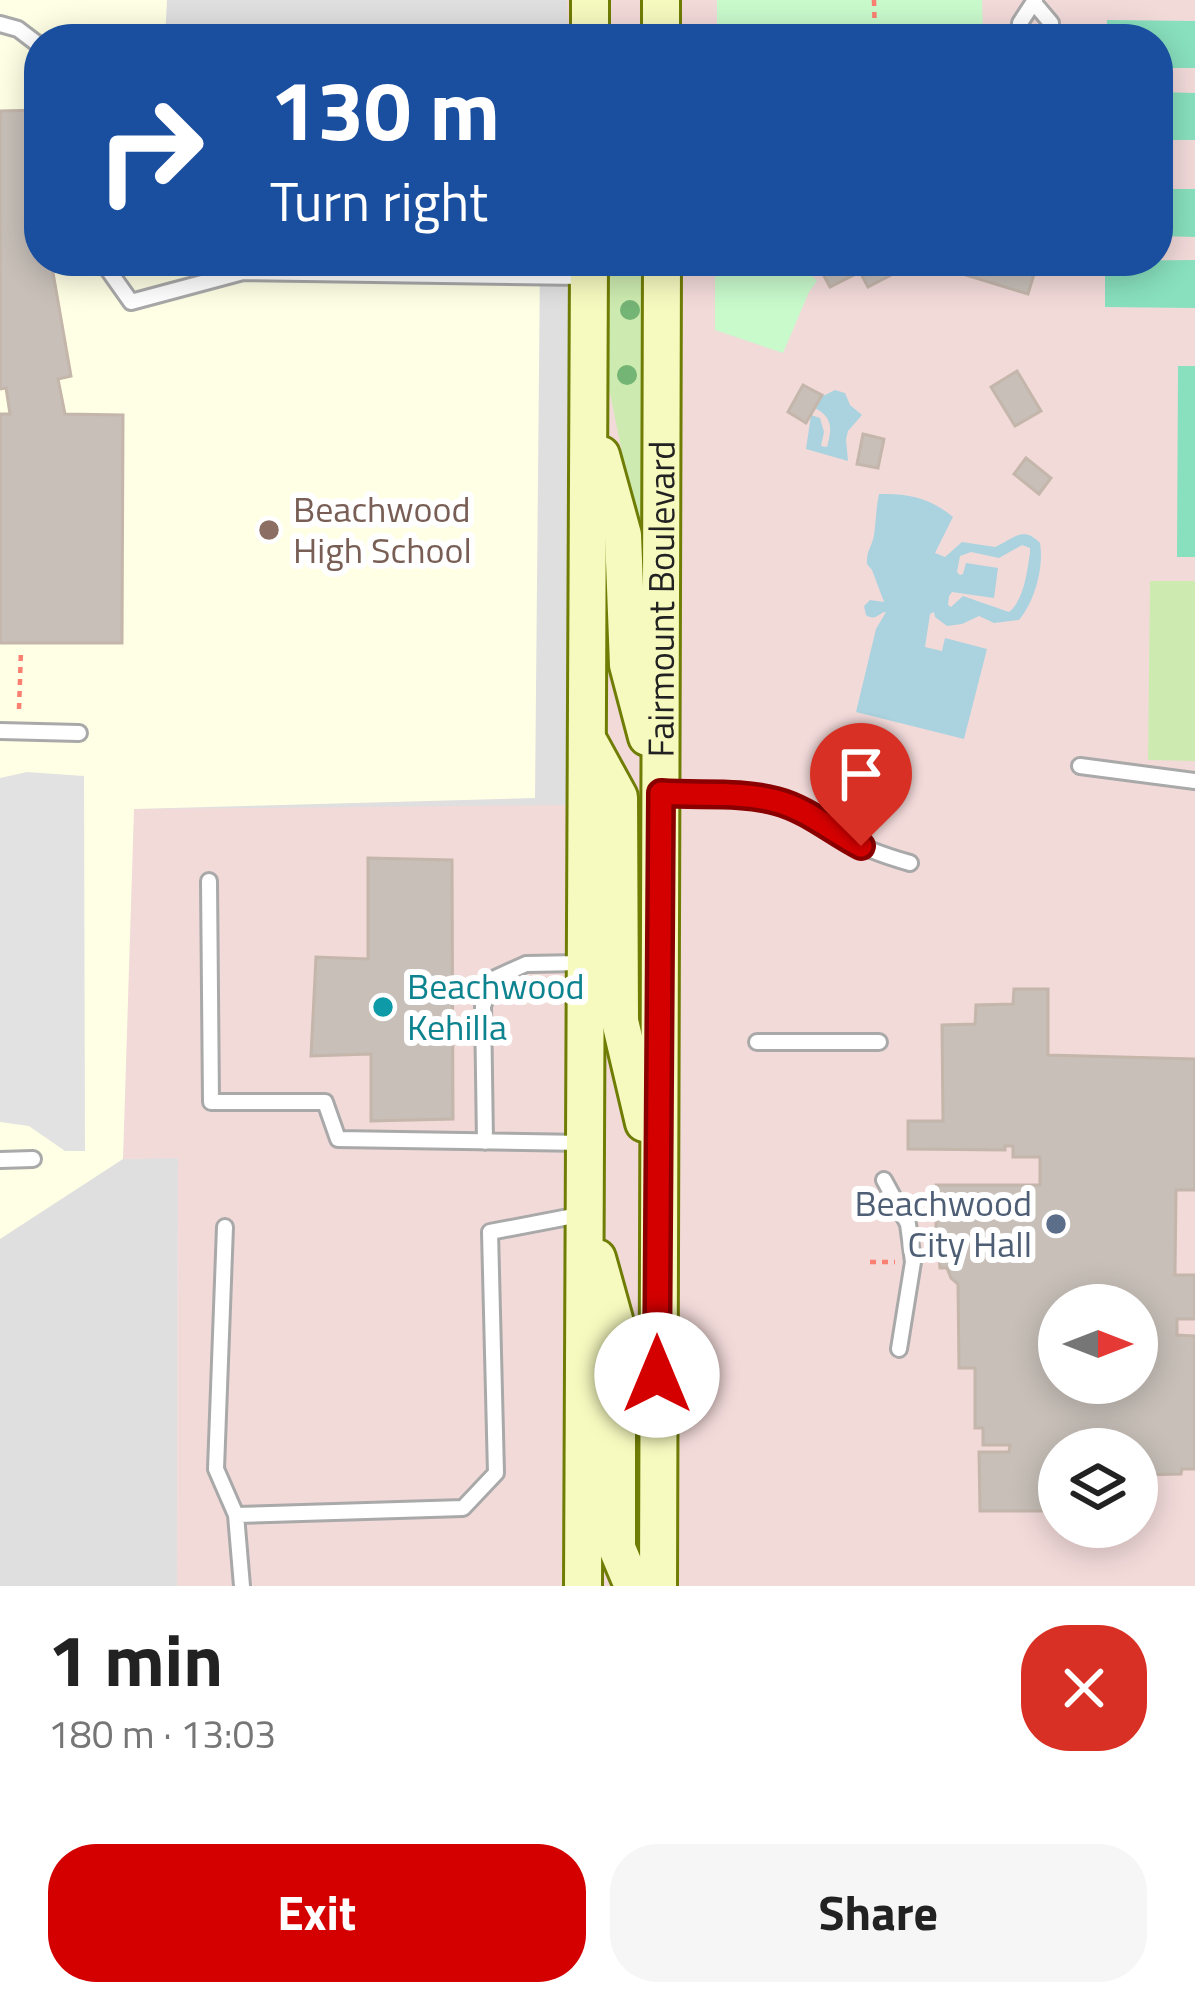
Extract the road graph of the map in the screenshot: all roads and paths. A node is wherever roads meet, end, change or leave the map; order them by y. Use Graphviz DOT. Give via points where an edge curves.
graph roads {
  1 [pos="113,276"];
  2 [pos="228,276"];
  3 [pos="589,276"];
  4 [pos="662,276"];
  5 [pos="589,410"];
  6 [pos="21,651"];
  7 [pos="19,709"];
  8 [pos="0,731"];
  9 [pos="79,734"];
  10 [pos="587,739"];
  11 [pos="1081,766"];
  12 [pos="1195,781"];
  13 [pos="661,793"];
  14 [pos="910,863"];
  15 [pos="209,881"];
  16 [pos="586,963"];
  17 [pos="758,1042"];
  18 [pos="879,1042"];
  19 [pos="485,1142"];
  20 [pos="585,1143"];
  21 [pos="0,1160"];
  22 [pos="34,1160"];
  23 [pos="884,1180"];
  24 [pos="658,1185"];
  25 [pos="584,1214"];
  26 [pos="224,1227"];
  27 [pos="871,1262"];
  28 [pos="898,1262"];
  29 [pos="899,1349"];
  30 [pos="236,1515"];
  31 [pos="242,1586"];
  32 [pos="583,1586"];
  33 [pos="633,1586"];
  34 [pos="658,1586"];
  1 -- 2 [label="lane" via="131,302"];
  3 -- 5 [label="main road, Fairmount Boulevard"];
  4 -- 13 [label="main road, Fairmount Boulevard"];
  5 -- 10 [label="main road, Fairmount Boulevard"];
  5 -- 13 [label="main road" via="623,536 628,665"];
  6 -- 7 [label="path"];
  8 -- 9 [label="lane"];
  10 -- 16 [label="main road, Fairmount Boulevard"];
  10 -- 24 [label="main road" via="619,797 620,1021"];
  11 -- 12 [label="lane"];
  13 -- 14 [label="lane" via="777,801 871,852"];
  13 -- 24 [label="main road, Fairmount Boulevard"];
  15 -- 19 [label="lane" via="211,1102 325,1102 338,1138"];
  16 -- 19 [label="lane" via="526,964 493,979 482,1006"];
  16 -- 20 [label="main road, Fairmount Boulevard"];
  17 -- 18 [label="lane"];
  19 -- 20 [label="lane"];
  20 -- 25 [label="main road, Fairmount Boulevard"];
  21 -- 22 [label="lane"];
  23 -- 29 [label="lane" via="908,1224 913,1262"];
  24 -- 34 [label="main road, Fairmount Boulevard"];
  25 -- 30 [label="lane" via="490,1232 496,1473 463,1508"];
  25 -- 32 [label="main road, Fairmount Boulevard"];
  25 -- 33 [label="main road" via="617,1330 617,1548"];
  26 -- 30 [label="lane" via="216,1469"];
  27 -- 28 [label="path"];
  30 -- 31 [label="lane"];
}
